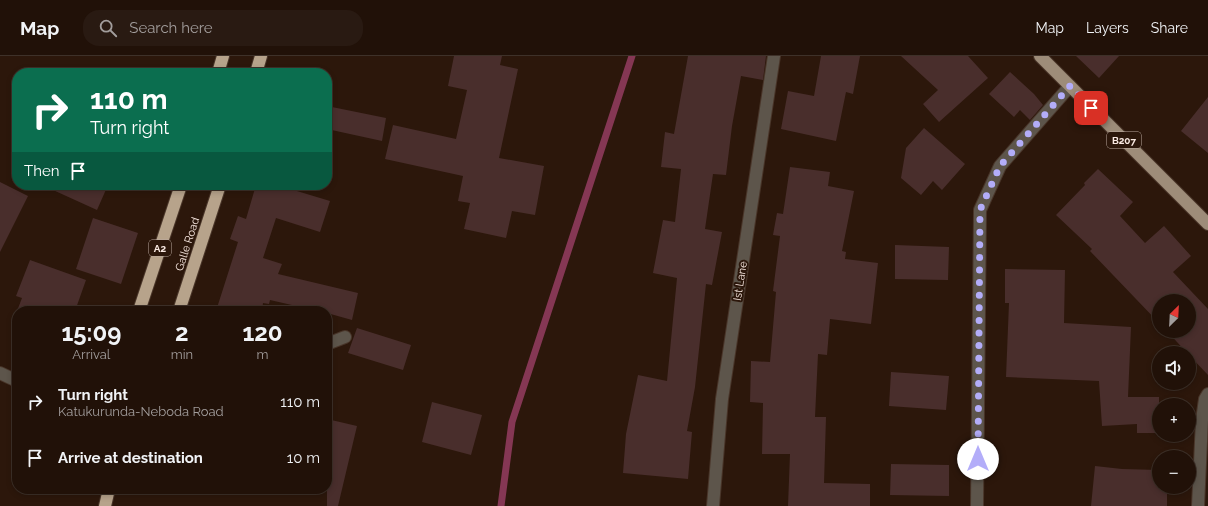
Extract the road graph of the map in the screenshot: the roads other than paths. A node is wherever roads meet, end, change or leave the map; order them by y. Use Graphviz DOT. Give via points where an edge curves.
graph roads {
  1 [pos="223,56"];
  2 [pos="261,56"];
  3 [pos="774,56"];
  4 [pos="1040,56"];
  5 [pos="219,68"];
  6 [pos="257,68"];
  7 [pos="1070,86"];
  8 [pos="179,190"];
  9 [pos="218,190"];
  10 [pos="1208,224"];
  11 [pos="141,306"];
  12 [pos="181,306"];
  13 [pos="345,337"];
  14 [pos="332,342"];
  15 [pos="0,373"];
  16 [pos="12,379"];
  17 [pos="1208,394"];
  18 [pos="108,494"];
  19 [pos="105,506"];
  20 [pos="713,506"];
  21 [pos="977,506"];
  22 [pos="1198,506"];
  1 -- 5 [label="highway"];
  2 -- 6 [label="highway"];
  3 -- 20 [label="street, Ist Lane" via="722,398"];
  4 -- 7 [label="main road, B207"];
  7 -- 10 [label="main road, B207"];
  7 -- 21 [label="street" via="1000,166 980,210"];
  8 -- 11 [label="highway, A2"];
  9 -- 12 [label="highway, Galle Road"];
  13 -- 14 [label="street"];
  15 -- 16 [label="street"];
  17 -- 22 [label="street" via="1202,420"];
  18 -- 19 [label="highway"];
}
